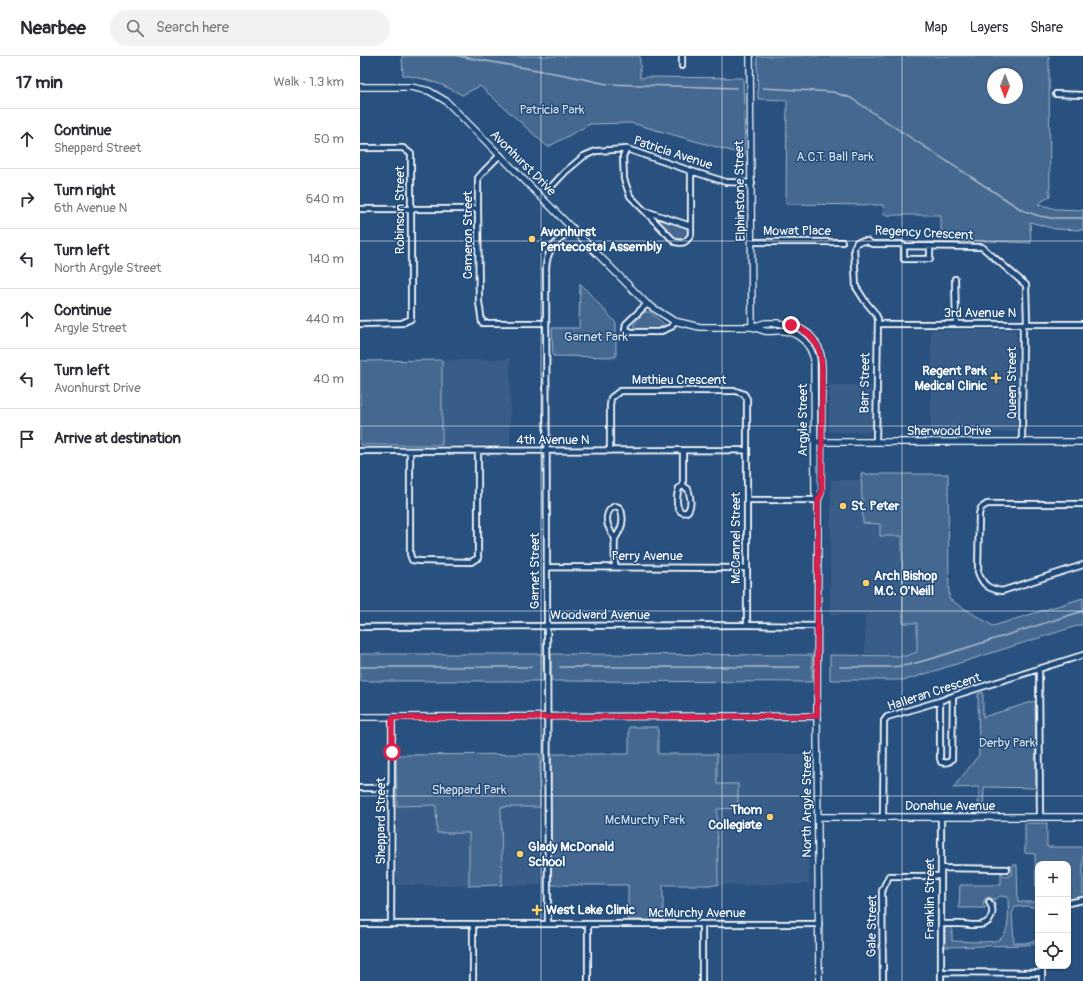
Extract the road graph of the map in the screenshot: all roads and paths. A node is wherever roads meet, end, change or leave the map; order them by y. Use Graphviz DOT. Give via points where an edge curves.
graph roads {
  1 [pos="682,56"];
  2 [pos="750,56"];
  3 [pos="682,66"];
  4 [pos="360,87"];
  5 [pos="1056,94"];
  6 [pos="1083,95"];
  7 [pos="360,148"];
  8 [pos="627,149"];
  9 [pos="500,155"];
  10 [pos="691,171"];
  11 [pos="752,183"];
  12 [pos="552,186"];
  13 [pos="360,209"];
  14 [pos="411,209"];
  15 [pos="478,209"];
  16 [pos="644,210"];
  17 [pos="691,226"];
  18 [pos="573,228"];
  19 [pos="752,242"];
  20 [pos="842,242"];
  21 [pos="904,246"];
  22 [pos="930,246"];
  23 [pos="955,279"];
  24 [pos="648,304"];
  25 [pos="674,321"];
  26 [pos="546,323"];
  27 [pos="360,324"];
  28 [pos="878,324"];
  29 [pos="956,324"];
  30 [pos="1025,324"];
  31 [pos="1083,324"];
  32 [pos="752,327"];
  33 [pos="814,340"];
  34 [pos="805,341"];
  35 [pos="815,442"];
  36 [pos="822,442"];
  37 [pos="876,442"];
  38 [pos="1022,442"];
  39 [pos="1083,442"];
  40 [pos="747,450"];
  41 [pos="410,451"];
  42 [pos="478,451"];
  43 [pos="610,451"];
  44 [pos="683,451"];
  45 [pos="360,452"];
  46 [pos="546,452"];
  47 [pos="683,486"];
  48 [pos="747,500"];
  49 [pos="818,500"];
  50 [pos="1083,504"];
  51 [pos="615,538"];
  52 [pos="1083,565"];
  53 [pos="546,567"];
  54 [pos="615,567"];
  55 [pos="747,568"];
  56 [pos="747,625"];
  57 [pos="817,626"];
  58 [pos="360,627"];
  59 [pos="546,627"];
  60 [pos="1083,655"];
  61 [pos="1039,669"];
  62 [pos="953,696"];
  63 [pos="940,701"];
  64 [pos="817,716"];
  65 [pos="547,717"];
  66 [pos="360,718"];
  67 [pos="392,718"];
  68 [pos="360,788"];
  69 [pos="392,788"];
  70 [pos="818,817"];
  71 [pos="883,817"];
  72 [pos="941,817"];
  73 [pos="1040,817"];
  74 [pos="1083,817"];
  75 [pos="941,868"];
  76 [pos="1007,869"];
  77 [pos="941,876"];
  78 [pos="1083,900"];
  79 [pos="989,902"];
  80 [pos="1071,902"];
  81 [pos="360,924"];
  82 [pos="392,924"];
  83 [pos="472,924"];
  84 [pos="548,924"];
  85 [pos="588,924"];
  86 [pos="702,924"];
  87 [pos="819,924"];
  88 [pos="941,924"];
  89 [pos="1042,969"];
  90 [pos="941,972"];
  91 [pos="1042,973"];
  92 [pos="472,981"];
  93 [pos="588,981"];
  94 [pos="702,981"];
  95 [pos="819,981"];
  96 [pos="883,981"];
  97 [pos="941,981"];
  98 [pos="1042,981"];
  1 -- 3 [label="street"];
  2 -- 11 [label="street, Elphinstone Street"];
  4 -- 9 [label="street, Avonhurst Drive" via="411,86 429,92 446,101"];
  5 -- 6 [label="street"];
  7 -- 14 [label="street, Robinson Street" via="403,148 411,154"];
  8 -- 10 [label="street, Patricia Avenue"];
  8 -- 12 [label="street, Patricia Avenue" via="596,151 584,156"];
  8 -- 16 [label="street" via="623,156 624,178 630,196"];
  9 -- 15 [label="street, Cameron Street" via="478,178"];
  9 -- 18 [label="street, Avonhurst Drive"];
  10 -- 11 [label="street, Patricia Avenue" via="726,182"];
  10 -- 17 [label="street"];
  11 -- 19 [label="street, Elphinstone Street"];
  13 -- 14 [label="street"];
  14 -- 15 [label="street"];
  14 -- 27 [label="street, Robinson Street" via="411,319 402,324"];
  15 -- 26 [label="street, Cameron Street" via="479,302 482,323"];
  16 -- 17 [label="street"];
  16 -- 17 [label="street" via="675,242 687,241 691,235"];
  18 -- 24 [label="street, Avonhurst Drive"];
  18 -- 26 [label="street, Garnet Street" via="554,246 546,259"];
  19 -- 20 [label="street, Mowat Place"];
  19 -- 32 [label="street, Elphinstone Street"];
  21 -- 22 [label="street, Regency Crescent"];
  21 -- 22 [label="street" via="904,259 930,259"];
  21 -- 28 [label="street, Regency Crescent" via="872,244 867,241 856,242 854,248 856,287 875,312"];
  22 -- 30 [label="street, Regency Crescent" via="982,246 1026,285"];
  23 -- 29 [label="street"];
  24 -- 25 [label="street, Avonhurst Drive"];
  24 -- 25 [label="street" via="626,324 625,329 631,332 659,332 671,327"];
  25 -- 32 [label="street, Avonhurst Drive" via="700,327"];
  26 -- 46 [label="street, Garnet Street"];
  28 -- 29 [label="street, 3rd Avenue N"];
  28 -- 37 [label="street, Barr Street"];
  29 -- 30 [label="street, 3rd Avenue N"];
  30 -- 31 [label="street, 3rd Avenue N"];
  30 -- 38 [label="street, Queen Street"];
  32 -- 33 [label="street, Avonhurst Drive" via="765,323 796,326"];
  32 -- 34 [label="street, Avonhurst Drive" via="763,331 792,333"];
  33 -- 36 [label="street, Argyle Street" via="821,356"];
  34 -- 35 [label="street, Argyle Street" via="814,360"];
  35 -- 36 [label="street, Sherwood Drive"];
  35 -- 49 [label="street, Argyle Street" via="815,493"];
  36 -- 37 [label="street, Sherwood Drive"];
  36 -- 49 [label="street, Argyle Street" via="822,493"];
  37 -- 38 [label="street, Sherwood Drive"];
  38 -- 39 [label="street, Sherwood Drive"];
  40 -- 43 [label="street, Mathieu Crescent" via="747,399 744,394 736,391 620,391 611,398"];
  40 -- 44 [label="street, 4th Avenue N"];
  40 -- 48 [label="street, McCannel Street"];
  41 -- 42 [label="street, 4th Avenue N"];
  41 -- 42 [label="street" via="412,560 471,562 478,558"];
  41 -- 45 [label="street, 4th Avenue N"];
  42 -- 46 [label="street, 4th Avenue N"];
  43 -- 44 [label="street, 4th Avenue N"];
  43 -- 46 [label="street, 4th Avenue N"];
  44 -- 47 [label="street"];
  46 -- 53 [label="street, Garnet Street"];
  47 -- 47 [label="street" via="679,488 677,500 678,509 684,513 690,509 690,499 688,489"];
  48 -- 49 [label="street"];
  48 -- 55 [label="street, McCannel Street"];
  49 -- 57 [label="street, Argyle Street"];
  50 -- 52 [label="street" via="987,504 981,508 979,514 978,572 986,586 1002,592"];
  51 -- 51 [label="street" via="622,522 621,509 617,507 613,507 607,514 609,530"];
  51 -- 54 [label="street"];
  53 -- 54 [label="street, Perry Avenue"];
  53 -- 59 [label="street, Garnet Street"];
  54 -- 55 [label="street, Perry Avenue"];
  55 -- 56 [label="street, McCannel Street"];
  56 -- 57 [label="street, Woodward Avenue"];
  56 -- 59 [label="street, Woodward Avenue"];
  57 -- 64 [label="street, North Argyle Street"];
  58 -- 59 [label="street, Woodward Avenue"];
  59 -- 65 [label="street, Garnet Street"];
  60 -- 61 [label="street, Halleran Crescent"];
  61 -- 62 [label="street, Halleran Crescent"];
  61 -- 73 [label="street"];
  62 -- 63 [label="street, Halleran Crescent"];
  62 -- 63 [label="street" via="952,759 946,763 940,758"];
  63 -- 71 [label="street, Halleran Crescent" via="886,717 884,721"];
  64 -- 65 [label="street"];
  64 -- 70 [label="street, North Argyle Street"];
  65 -- 67 [label="street"];
  65 -- 84 [label="street, Garnet Street"];
  66 -- 67 [label="street"];
  67 -- 69 [label="street, Sheppard Street"];
  68 -- 69 [label="street"];
  69 -- 82 [label="street, Sheppard Street"];
  70 -- 71 [label="street, Donahue Avenue"];
  70 -- 87 [label="street, North Argyle Street"];
  71 -- 72 [label="street, Donahue Avenue"];
  72 -- 73 [label="street, Donahue Avenue"];
  72 -- 75 [label="street, Franklin Street"];
  73 -- 74 [label="street, Donahue Avenue"];
  75 -- 76 [label="street"];
  75 -- 77 [label="street, Franklin Street"];
  77 -- 88 [label="street, Franklin Street"];
  77 -- 96 [label="street, Gale Street" via="889,876 882,891"];
  78 -- 80 [label="street"];
  79 -- 88 [label="street" via="992,914 986,924"];
  81 -- 82 [label="street, McMurchy Avenue"];
  82 -- 83 [label="street, McMurchy Avenue"];
  83 -- 84 [label="street, McMurchy Avenue"];
  83 -- 92 [label="street"];
  84 -- 85 [label="street, McMurchy Avenue"];
  85 -- 86 [label="street, McMurchy Avenue"];
  85 -- 93 [label="street"];
  86 -- 87 [label="street, McMurchy Avenue"];
  86 -- 94 [label="street"];
  87 -- 95 [label="street, North Argyle Street"];
  88 -- 90 [label="street, Franklin Street"];
  89 -- 91 [label="street"];
  90 -- 91 [label="street"];
  90 -- 97 [label="street, Franklin Street"];
  91 -- 98 [label="street"];
}
